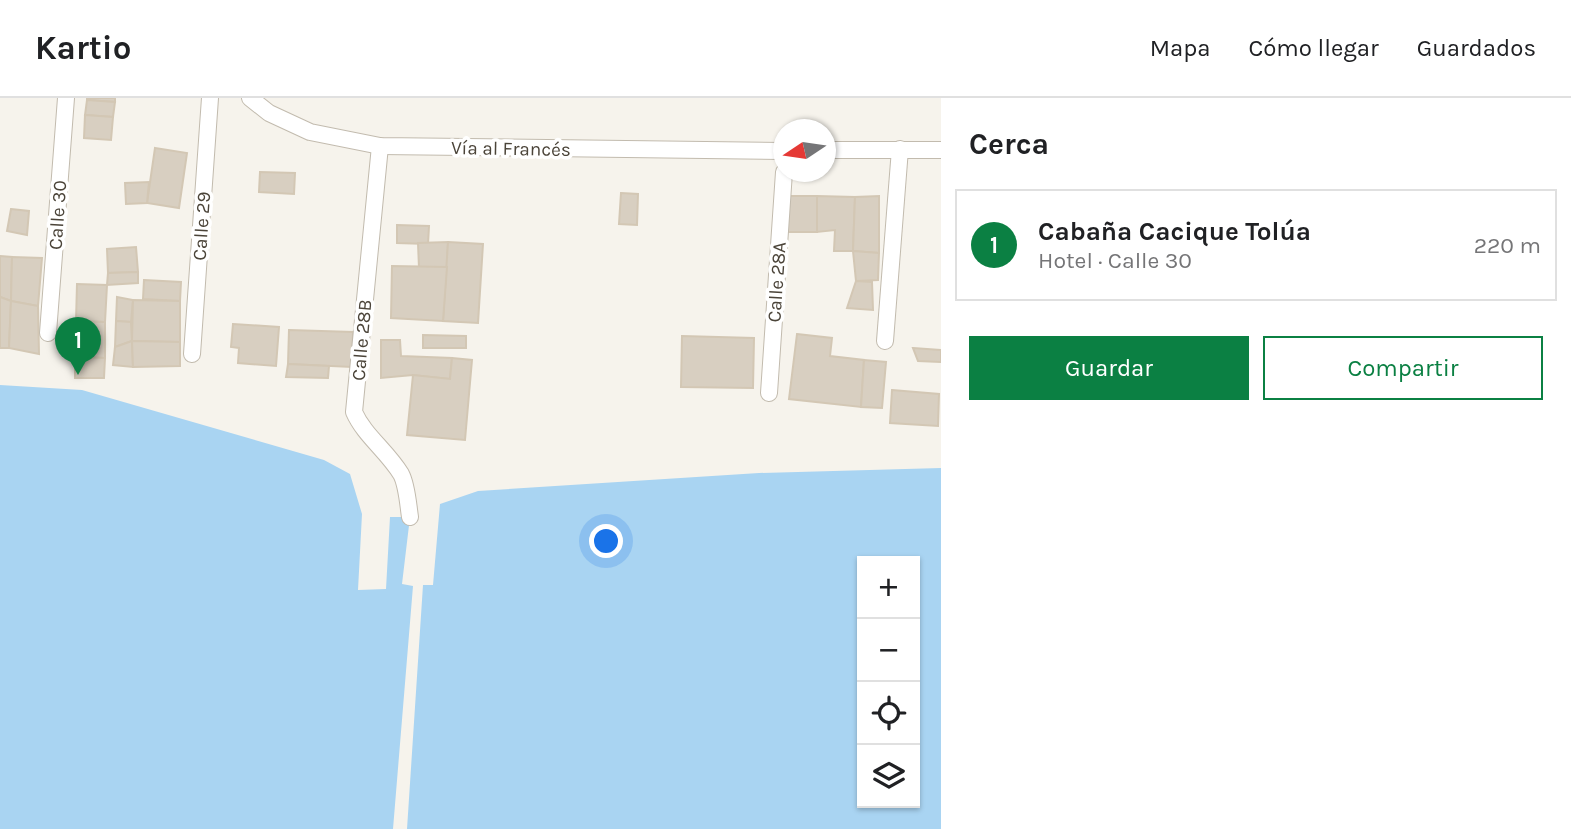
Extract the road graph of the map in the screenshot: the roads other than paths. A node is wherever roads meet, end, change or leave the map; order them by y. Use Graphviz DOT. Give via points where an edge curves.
graph roads {
  1 [pos="66,98"];
  2 [pos="210,98"];
  3 [pos="250,98"];
  4 [pos="380,146"];
  5 [pos="900,149"];
  6 [pos="836,150"];
  7 [pos="941,150"];
  8 [pos="773,151"];
  9 [pos="783,182"];
  10 [pos="48,333"];
  11 [pos="885,341"];
  12 [pos="192,354"];
  13 [pos="769,393"];
  14 [pos="410,517"];
  1 -- 10 [label="street, Calle 30"];
  2 -- 12 [label="street, Calle 29"];
  3 -- 4 [label="street, Vía al Francés" via="310,132"];
  4 -- 8 [label="street, Vía al Francés"];
  4 -- 14 [label="street, Calle 28B" via="354,412 360,426 373,436 402,476"];
  5 -- 6 [label="street"];
  5 -- 7 [label="street"];
  5 -- 11 [label="street"];
  9 -- 13 [label="street, Calle 28A"];
}
